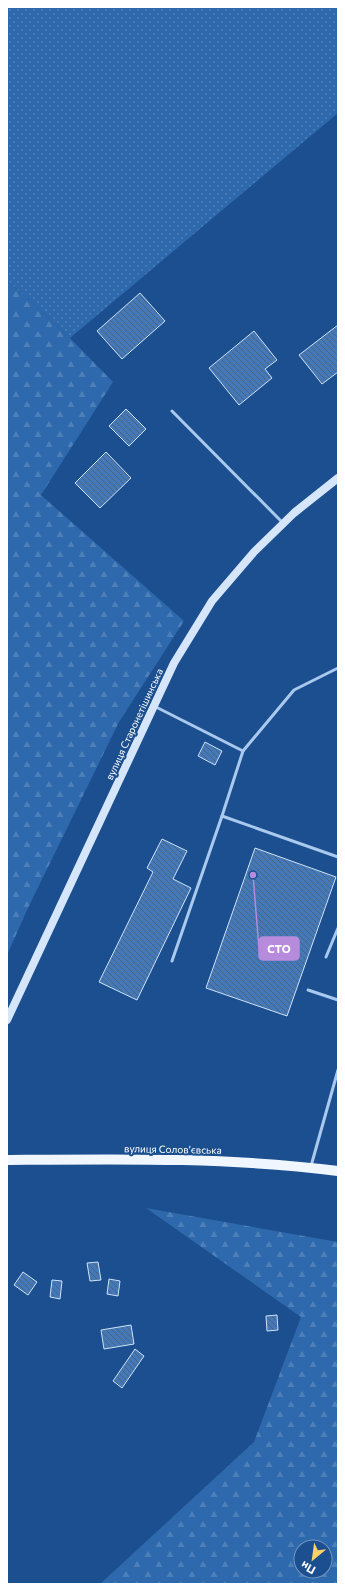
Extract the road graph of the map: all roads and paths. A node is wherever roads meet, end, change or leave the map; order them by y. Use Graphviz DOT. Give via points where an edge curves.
graph roads {
  1 [pos="172,411"];
  2 [pos="338,478"];
  3 [pos="283,523"];
  4 [pos="338,668"];
  5 [pos="154,706"];
  6 [pos="243,751"];
  7 [pos="222,816"];
  8 [pos="338,857"];
  9 [pos="338,928"];
  10 [pos="326,957"];
  11 [pos="172,961"];
  12 [pos="308,990"];
  13 [pos="338,1000"];
  14 [pos="7,1020"];
  15 [pos="338,1070"];
  16 [pos="7,1160"];
  17 [pos="311,1167"];
  18 [pos="338,1171"];
  1 -- 3 [label="lane"];
  2 -- 3 [label="main road, вулиця Старонетішинська"];
  3 -- 5 [label="main road, вулиця Старонетішинська" via="212,601 174,663"];
  4 -- 6 [label="lane" via="294,690"];
  5 -- 6 [label="lane"];
  5 -- 14 [label="main road, вулиця Старонетішинська"];
  6 -- 7 [label="lane"];
  7 -- 8 [label="lane"];
  7 -- 11 [label="lane"];
  9 -- 10 [label="lane"];
  12 -- 13 [label="lane"];
  15 -- 17 [label="lane"];
  16 -- 17 [label="main road, вулиця Соловʼєвська" via="216,1162"];
  17 -- 18 [label="main road, вулиця Соловʼєвська"];
}
